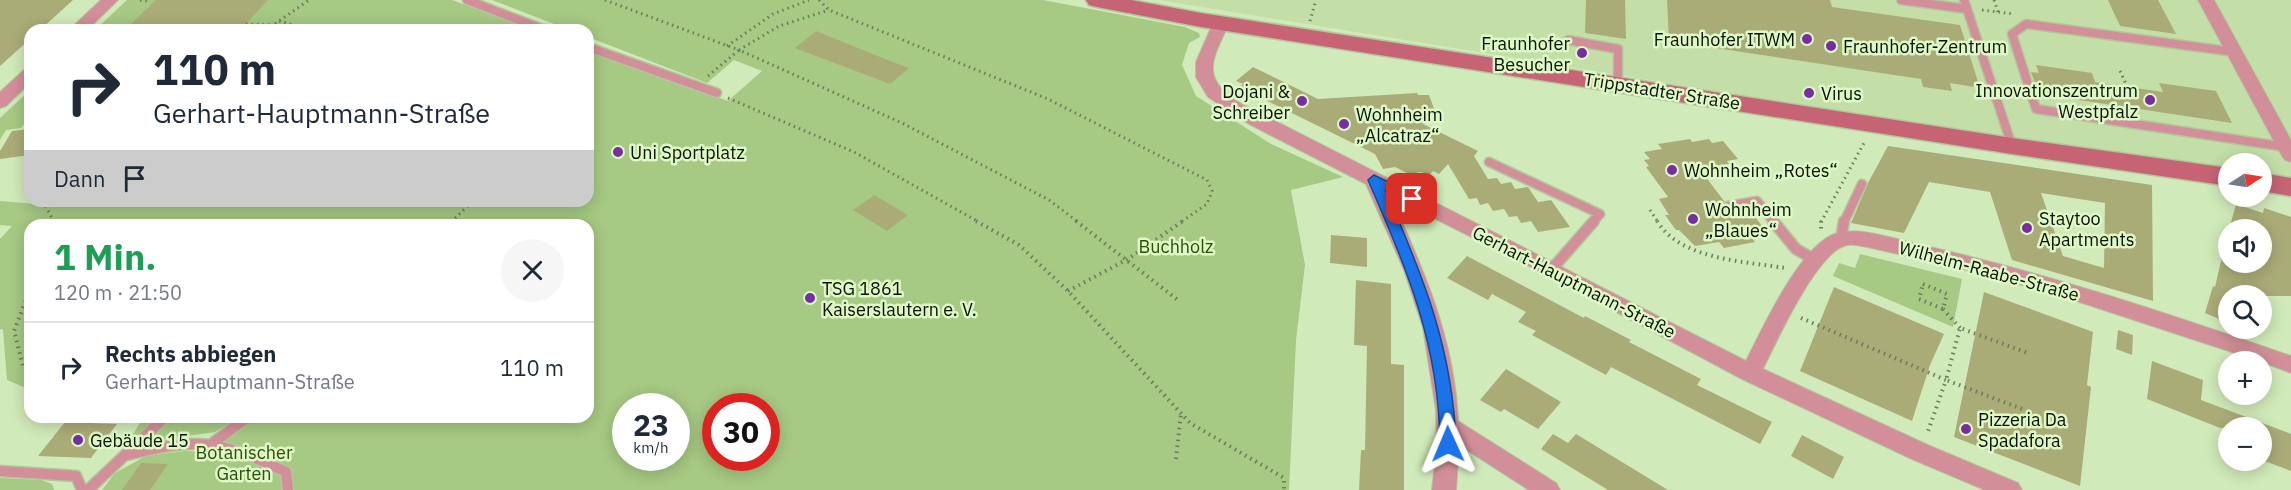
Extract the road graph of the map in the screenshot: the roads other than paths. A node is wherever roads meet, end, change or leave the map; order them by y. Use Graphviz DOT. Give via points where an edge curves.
graph roads {
  1 [pos="110,0"];
  2 [pos="467,0"];
  3 [pos="1097,0"];
  4 [pos="1900,0"];
  5 [pos="2205,1"];
  6 [pos="1965,4"];
  7 [pos="1221,23"];
  8 [pos="84,24"];
  9 [pos="529,24"];
  10 [pos="1568,40"];
  11 [pos="594,49"];
  12 [pos="2235,52"];
  13 [pos="24,80"];
  14 [pos="1618,84"];
  15 [pos="717,93"];
  16 [pos="0,102"];
  17 [pos="2287,145"];
  18 [pos="2013,146"];
  19 [pos="1489,162"];
  20 [pos="2218,175"];
  21 [pos="1374,180"];
  22 [pos="1862,184"];
  23 [pos="2272,184"];
  24 [pos="2291,187"];
  25 [pos="1728,206"];
  26 [pos="1836,241"];
  27 [pos="1811,266"];
  28 [pos="1552,269"];
  29 [pos="2291,365"];
  30 [pos="1750,374"];
  31 [pos="159,423"];
  32 [pos="239,423"];
  33 [pos="1448,426"];
  34 [pos="213,443"];
  35 [pos="127,455"];
  36 [pos="0,471"];
  37 [pos="82,490"];
  38 [pos="88,490"];
  39 [pos="288,490"];
  40 [pos="1444,490"];
  41 [pos="1548,490"];
  42 [pos="2010,490"];
  1 -- 8 [label="street"];
  2 -- 9 [label="lane"];
  3 -- 7 [label="main road, Trippstadter Straße"];
  4 -- 6 [label="lane"];
  5 -- 12 [label="street"];
  6 -- 18 [label="lane"];
  7 -- 14 [label="main road, Trippstadter Straße"];
  7 -- 21 [label="street, Gerhart-Hauptmann-Straße" via="1203,69 1214,95"];
  10 -- 14 [label="lane" via="1618,49"];
  11 -- 15 [label="lane"];
  12 -- 17 [label="street"];
  12 -- 17 [label="lane" via="2026,24 2012,34 2036,109"];
  13 -- 16 [label="street"];
  14 -- 18 [label="main road, Trippstadter Straße"];
  18 -- 20 [label="main road, Trippstadter Straße"];
  19 -- 28 [label="lane" via="1600,214"];
  21 -- 28 [label="street, Gerhart-Hauptmann-Straße"];
  21 -- 33 [label="street" via="1414,270 1433,328"];
  22 -- 26 [label="lane"];
  23 -- 24 [label="main road"];
  25 -- 27 [label="lane" via="1757,201"];
  26 -- 27 [label="street"];
  26 -- 29 [label="street, Wilhelm-Raabe-Straße" via="1873,241 1955,259 2176,324"];
  27 -- 30 [label="street"];
  28 -- 30 [label="street, Gerhart-Hauptmann-Straße"];
  30 -- 42 [label="street, Gerhart-Hauptmann-Straße"];
  31 -- 35 [label="lane"];
  32 -- 34 [label="lane"];
  33 -- 40 [label="street"];
  33 -- 41 [label="street"];
  34 -- 35 [label="lane" via="153,448"];
  34 -- 39 [label="lane" via="286,472"];
  35 -- 38 [label="lane"];
  36 -- 37 [label="lane" via="76,476"];
}
